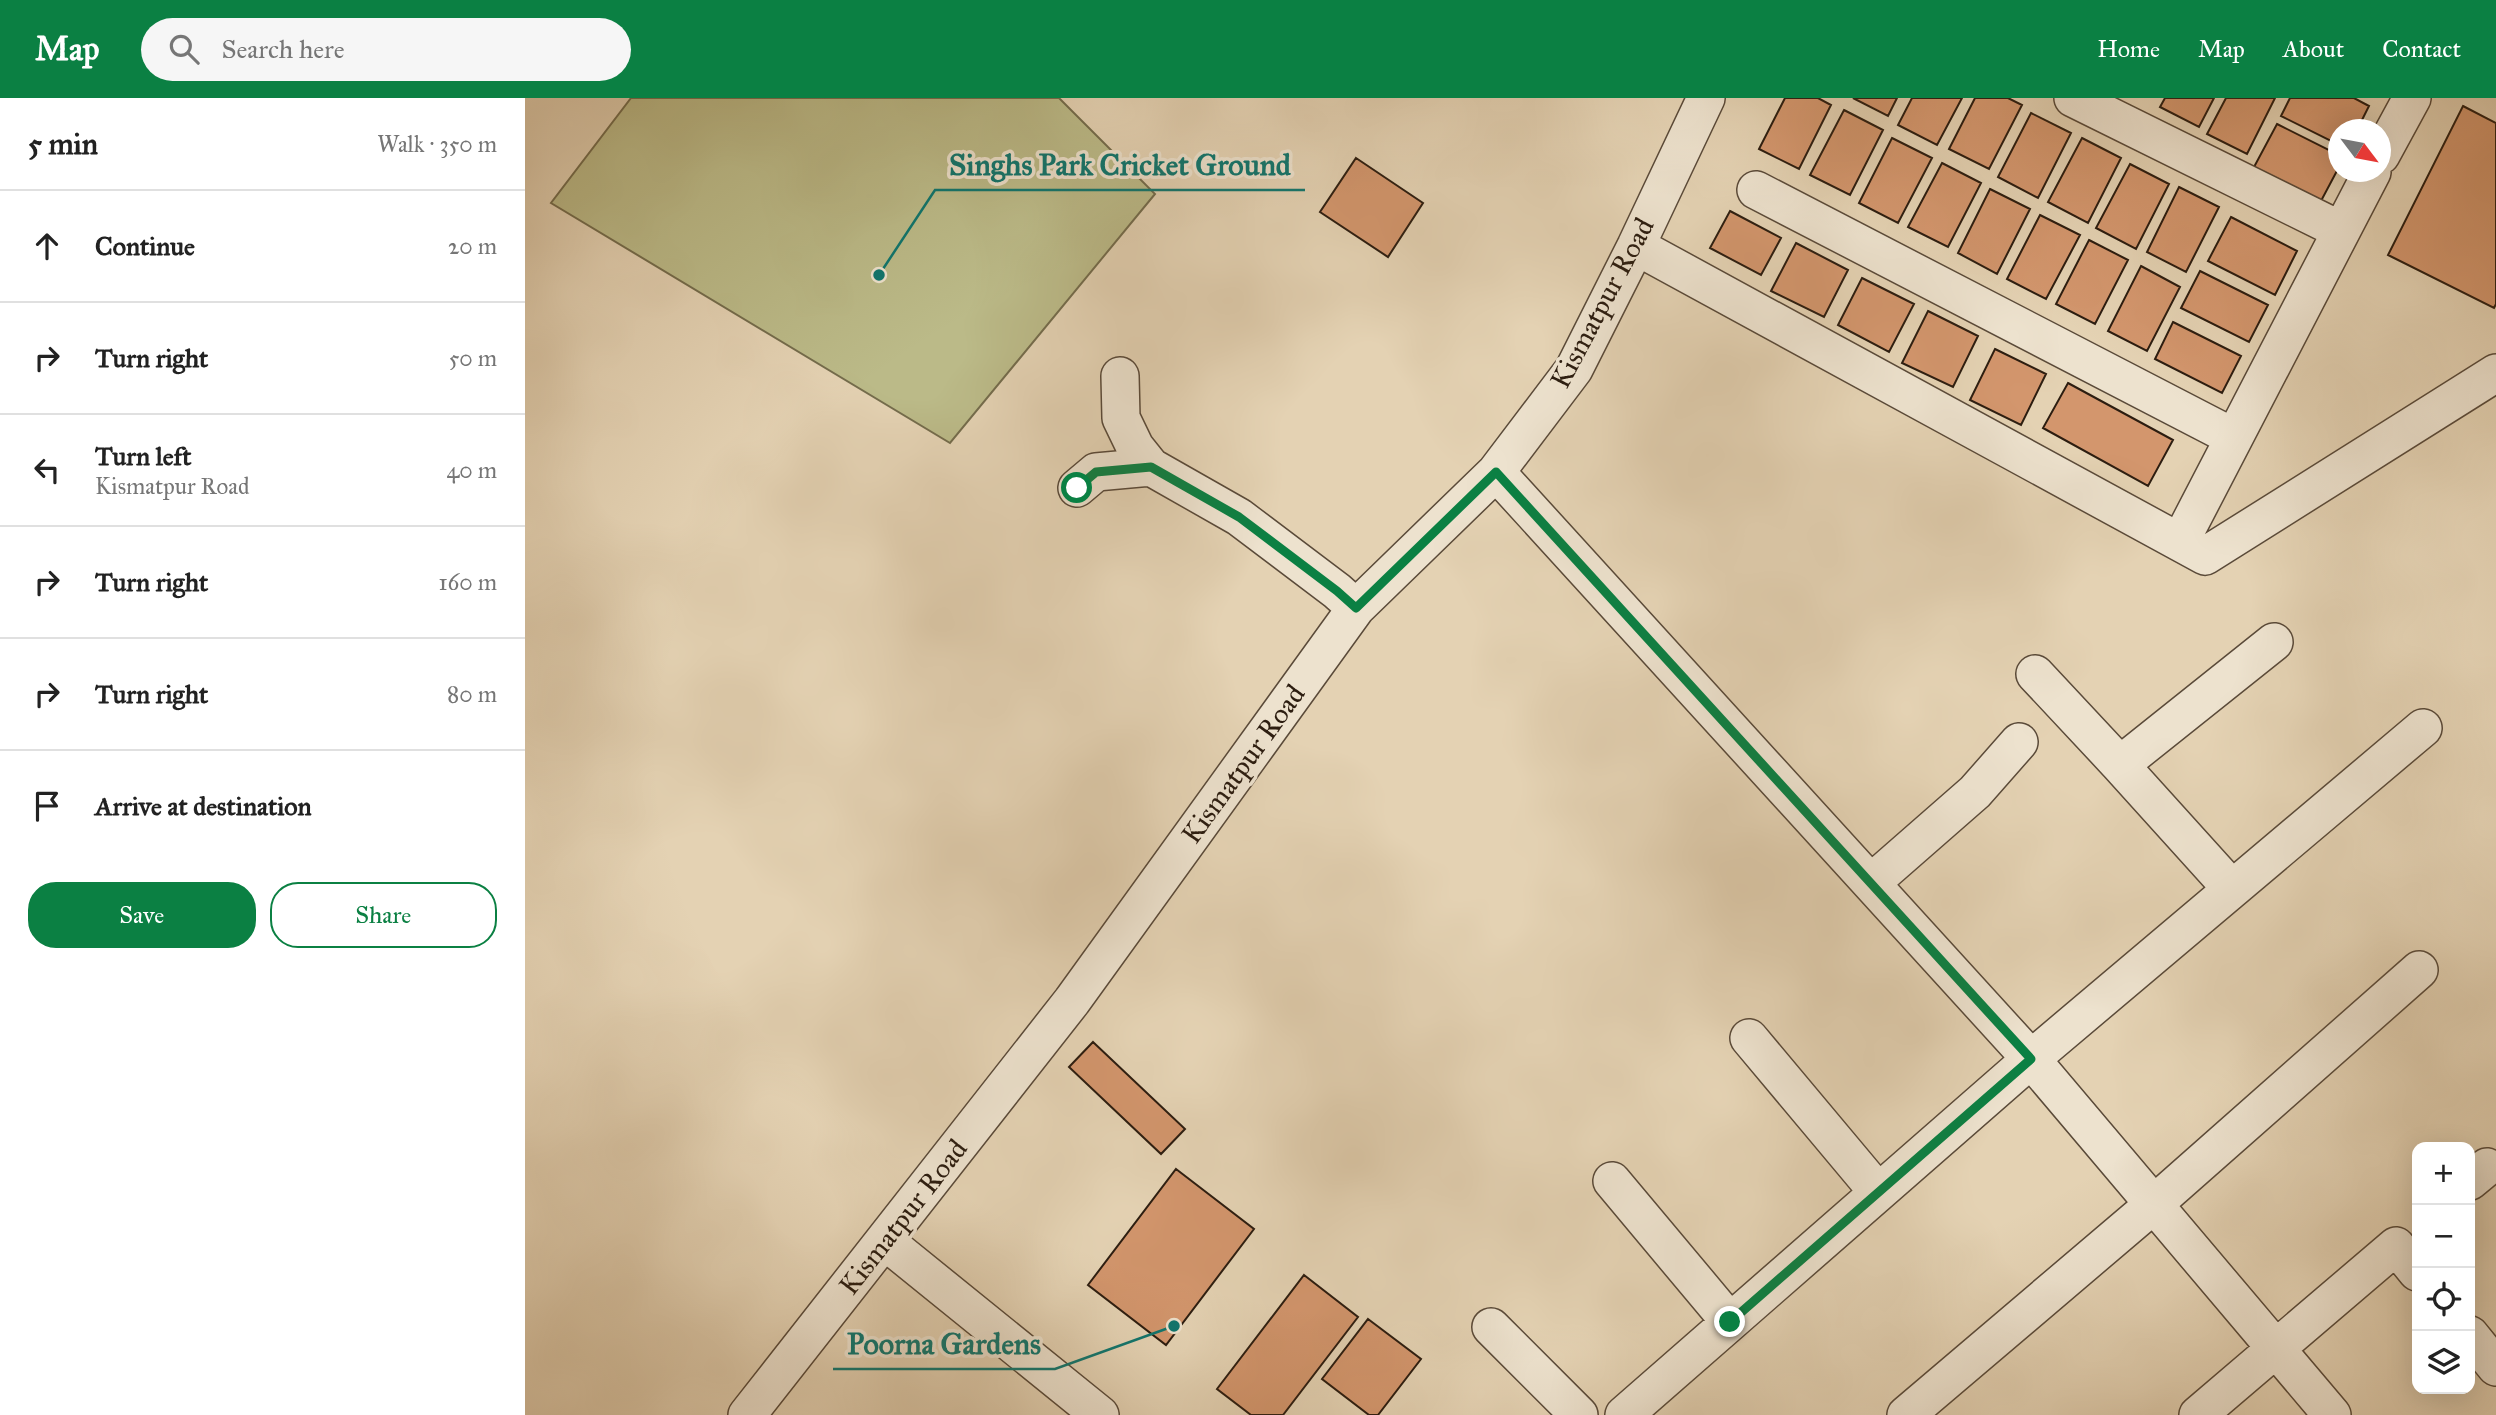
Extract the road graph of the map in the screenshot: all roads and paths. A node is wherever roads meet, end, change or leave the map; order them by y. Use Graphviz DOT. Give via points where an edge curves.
graph roads {
  1 [pos="1706,98"];
  2 [pos="2073,98"];
  3 [pos="2411,98"];
  4 [pos="2391,136"];
  5 [pos="2366,182"];
  6 [pos="1756,190"];
  7 [pos="2340,230"];
  8 [pos="1636,246"];
  9 [pos="2496,373"];
  10 [pos="1120,376"];
  11 [pos="2233,438"];
  12 [pos="1151,467"];
  13 [pos="1496,472"];
  14 [pos="1077,488"];
  15 [pos="2180,542"];
  16 [pos="1356,608"];
  17 [pos="2274,642"];
  18 [pos="2035,674"];
  19 [pos="2423,727"];
  20 [pos="2019,742"];
  21 [pos="2120,765"];
  22 [pos="1871,883"];
  23 [pos="2232,889"];
  24 [pos="2419,970"];
  25 [pos="1749,1038"];
  26 [pos="2031,1059"];
  27 [pos="1612,1181"];
  28 [pos="1878,1192"];
  29 [pos="2153,1205"];
  30 [pos="885,1241"];
  31 [pos="2410,1248"];
  32 [pos="1730,1322"];
  33 [pos="1491,1327"];
  34 [pos="2475,1341"];
  35 [pos="2275,1348"];
  36 [pos="2496,1367"];
  37 [pos="1642,1409"];
  38 [pos="747,1415"];
  39 [pos="1100,1415"];
  40 [pos="1579,1415"];
  41 [pos="1906,1415"];
  42 [pos="2198,1415"];
  43 [pos="2332,1415"];
  1 -- 8 [label="street, Kismatpur Road"];
  2 -- 7 [label="street"];
  3 -- 4 [label="street"];
  5 -- 7 [label="street"];
  6 -- 11 [label="street"];
  7 -- 11 [label="street"];
  8 -- 13 [label="street, Kismatpur Road" via="1574,369"];
  8 -- 15 [label="street"];
  9 -- 15 [label="street" via="2205,556"];
  10 -- 12 [label="street" via="1121,418"];
  11 -- 15 [label="street"];
  12 -- 14 [label="street" via="1096,472"];
  12 -- 16 [label="street" via="1239,517"];
  13 -- 16 [label="street, Kismatpur Road"];
  13 -- 22 [label="street"];
  16 -- 30 [label="street, Kismatpur Road" via="1072,1001"];
  17 -- 21 [label="street"];
  18 -- 21 [label="street"];
  19 -- 23 [label="street"];
  20 -- 22 [label="street" via="1975,792"];
  21 -- 23 [label="street"];
  22 -- 26 [label="street"];
  23 -- 26 [label="street"];
  24 -- 29 [label="street"];
  25 -- 28 [label="street"];
  26 -- 28 [label="street"];
  26 -- 29 [label="street"];
  27 -- 32 [label="street"];
  28 -- 32 [label="street"];
  29 -- 35 [label="street"];
  29 -- 41 [label="street"];
  30 -- 38 [label="street, Kismatpur Road"];
  30 -- 39 [label="street"];
  31 -- 35 [label="street"];
  32 -- 37 [label="street"];
  33 -- 40 [label="street"];
  34 -- 36 [label="street"];
  35 -- 42 [label="street"];
  35 -- 43 [label="street"];
}
